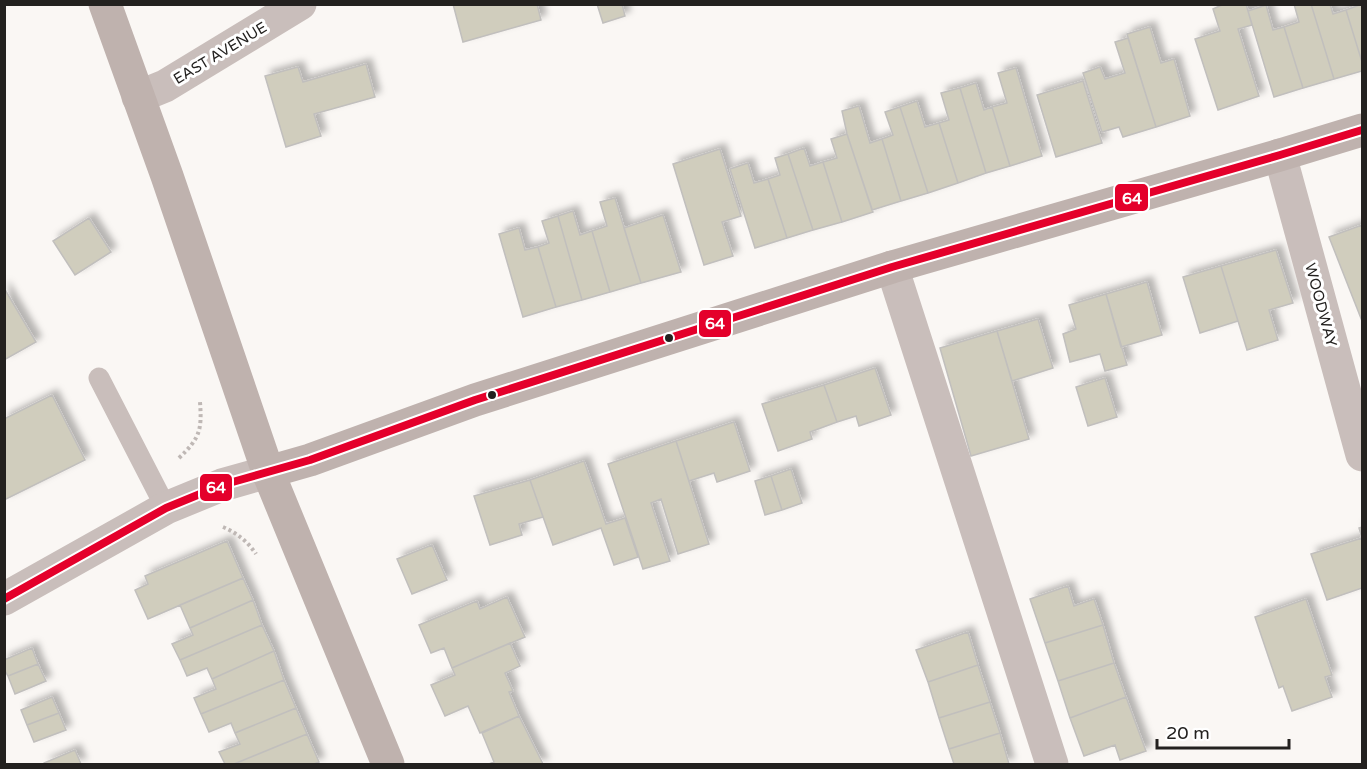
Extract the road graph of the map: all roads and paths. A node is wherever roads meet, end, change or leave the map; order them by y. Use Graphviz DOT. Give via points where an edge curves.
graph roads {
  1 [pos="105,4"];
  2 [pos="300,4"];
  3 [pos="138,97"];
  4 [pos="1362,129"];
  5 [pos="1280,155"];
  6 [pos="892,267"];
  7 [pos="99,378"];
  8 [pos="1362,454"];
  9 [pos="268,472"];
  10 [pos="166,508"];
  11 [pos="218,527"];
  12 [pos="259,558"];
  13 [pos="4,599"];
  14 [pos="388,765"];
  15 [pos="1052,765"];
  1 -- 3 [label="street"];
  2 -- 3 [label="street, EAST AVENUE" via="165,86"];
  3 -- 9 [label="street"];
  4 -- 5 [label="street"];
  5 -- 6 [label="street"];
  5 -- 8 [label="street, WOODWAY"];
  6 -- 9 [label="street" via="475,400"];
  6 -- 15 [label="street"];
  7 -- 10 [label="lane"];
  9 -- 10 [label="street" via="222,485"];
  9 -- 14 [label="street"];
  10 -- 13 [label="street"];
  11 -- 12 [label="path" via="236,534"];
}
